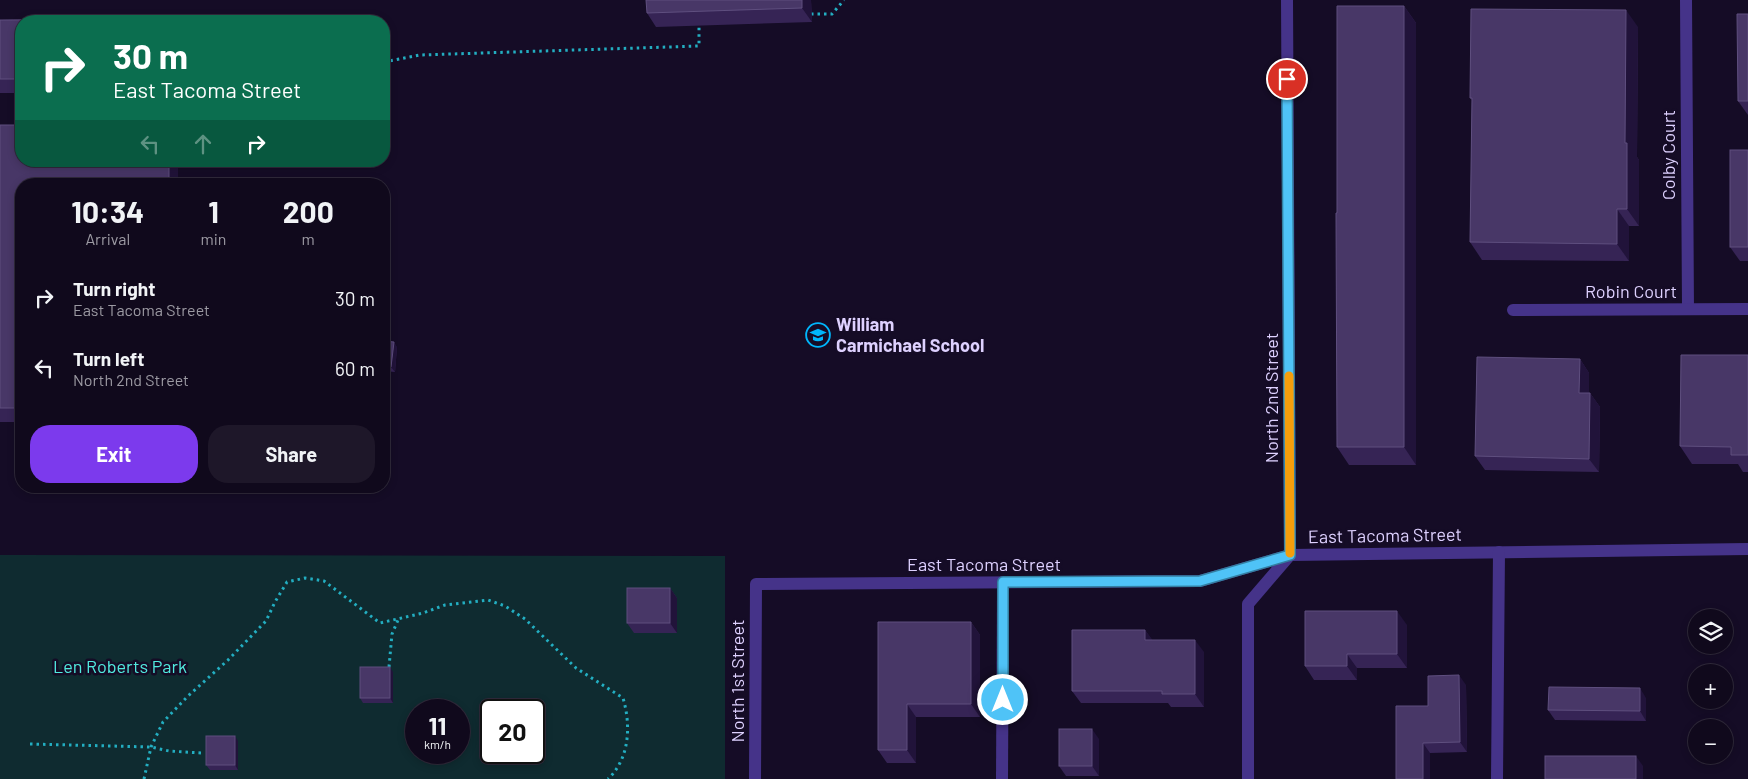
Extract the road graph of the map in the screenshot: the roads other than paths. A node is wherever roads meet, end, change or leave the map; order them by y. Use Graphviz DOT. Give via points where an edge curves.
graph roads {
  1 [pos="1287,0"];
  2 [pos="1686,0"];
  3 [pos="1688,309"];
  4 [pos="1748,309"];
  5 [pos="1513,310"];
  6 [pos="1748,549"];
  7 [pos="1499,552"];
  8 [pos="1290,555"];
  9 [pos="1003,582"];
  10 [pos="756,584"];
  11 [pos="755,779"];
  12 [pos="1002,779"];
  13 [pos="1248,779"];
  14 [pos="1497,779"];
  1 -- 8 [label="street, North 2nd Street"];
  2 -- 3 [label="street, Colby Court"];
  3 -- 4 [label="street, Robin Court"];
  3 -- 5 [label="street, Robin Court"];
  6 -- 7 [label="street, East Tacoma Street"];
  7 -- 8 [label="street, East Tacoma Street"];
  7 -- 14 [label="street"];
  8 -- 9 [label="street, East Tacoma Street" via="1200,581"];
  8 -- 13 [label="street" via="1248,604"];
  9 -- 10 [label="street, East Tacoma Street"];
  9 -- 12 [label="street"];
  10 -- 11 [label="street, North 1st Street"];
}
